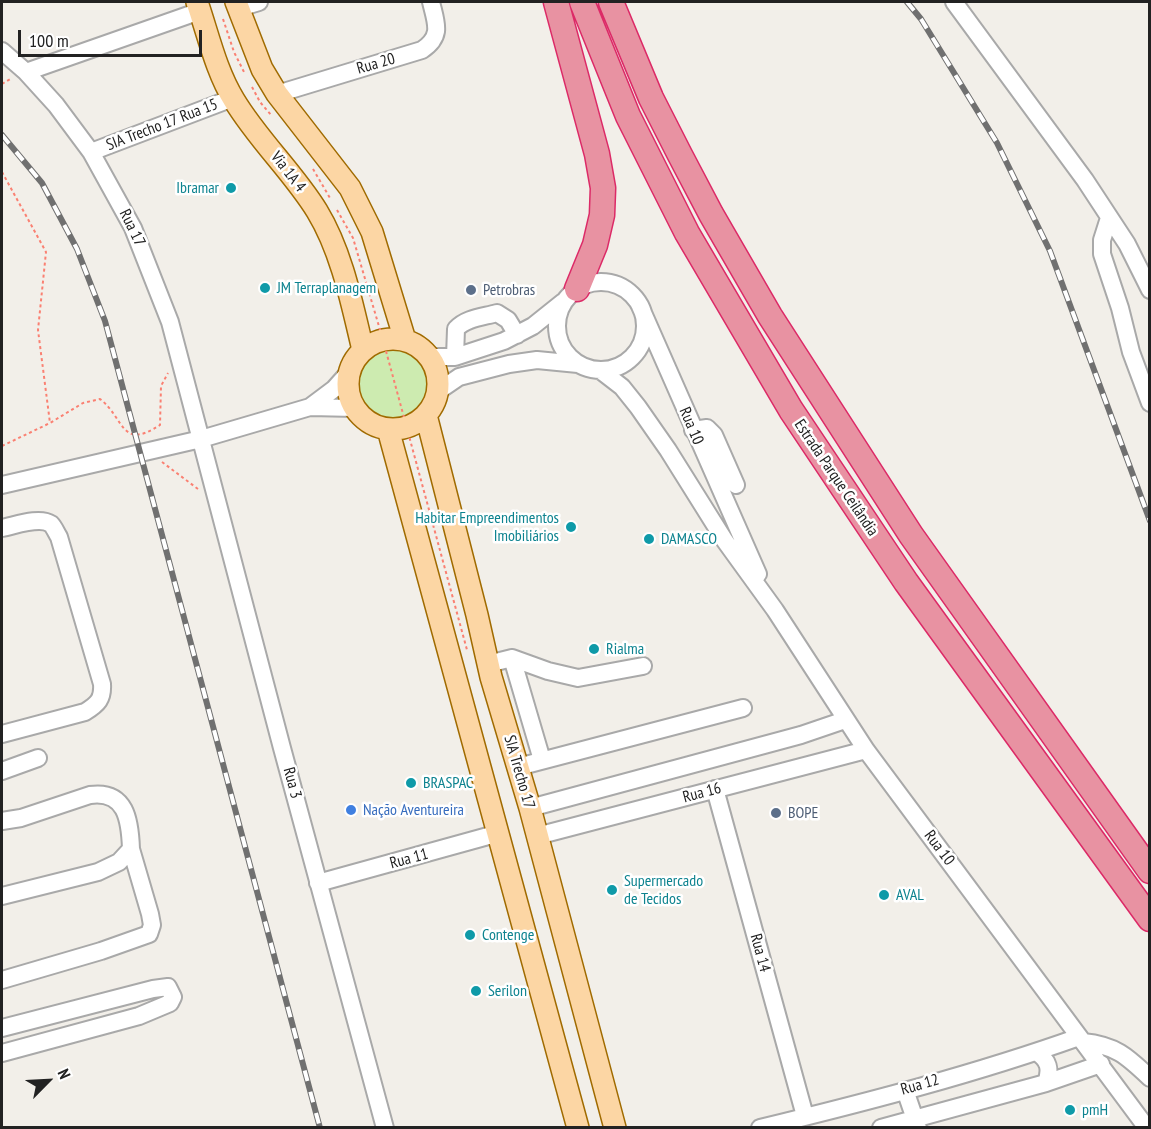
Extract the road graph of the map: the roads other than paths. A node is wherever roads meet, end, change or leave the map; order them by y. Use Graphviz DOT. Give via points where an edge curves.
graph roads {
  1 [pos="259,2"];
  2 [pos="431,2"];
  3 [pos="556,2"];
  4 [pos="582,2"];
  5 [pos="611,2"];
  6 [pos="954,2"];
  7 [pos="238,5"];
  8 [pos="199,6"];
  9 [pos="2,51"];
  10 [pos="26,72"];
  11 [pos="277,94"];
  12 [pos="233,98"];
  13 [pos="91,152"];
  14 [pos="1109,218"];
  15 [pos="1149,290"];
  16 [pos="571,294"];
  17 [pos="640,306"];
  18 [pos="517,335"];
  19 [pos="405,340"];
  20 [pos="363,350"];
  21 [pos="429,357"];
  22 [pos="455,357"];
  23 [pos="578,364"];
  24 [pos="600,370"];
  25 [pos="350,371"];
  26 [pos="437,392"];
  27 [pos="1149,403"];
  28 [pos="310,407"];
  29 [pos="355,408"];
  30 [pos="426,416"];
  31 [pos="388,429"];
  32 [pos="693,430"];
  33 [pos="201,439"];
  34 [pos="2,485"];
  35 [pos="736,485"];
  36 [pos="2,528"];
  37 [pos="775,610"];
  38 [pos="512,658"];
  39 [pos="643,666"];
  40 [pos="490,671"];
  41 [pos="460,688"];
  42 [pos="743,708"];
  43 [pos="845,720"];
  44 [pos="2,734"];
  45 [pos="801,735"];
  46 [pos="866,750"];
  47 [pos="38,758"];
  48 [pos="542,760"];
  49 [pos="802,766"];
  50 [pos="518,767"];
  51 [pos="2,771"];
  52 [pos="715,789"];
  53 [pos="565,799"];
  54 [pos="530,808"];
  55 [pos="2,820"];
  56 [pos="567,828"];
  57 [pos="499,833"];
  58 [pos="537,836"];
  59 [pos="131,849"];
  60 [pos="1149,871"];
  61 [pos="318,883"];
  62 [pos="2,896"];
  63 [pos="1149,919"];
  64 [pos="574,974"];
  65 [pos="2,980"];
  66 [pos="538,984"];
  67 [pos="582,1005"];
  68 [pos="546,1010"];
  69 [pos="2,1028"];
  70 [pos="1081,1039"];
  71 [pos="1036,1052"];
  72 [pos="2,1053"];
  73 [pos="1101,1064"];
  74 [pos="1149,1078"];
  75 [pos="1112,1079"];
  76 [pos="1046,1083"];
  77 [pos="905,1090"];
  78 [pos="1149,1113"];
  79 [pos="805,1116"];
  80 [pos="916,1123"];
  81 [pos="385,1128"];
  82 [pos="578,1128"];
  83 [pos="615,1128"];
  84 [pos="760,1128"];
  85 [pos="881,1128"];
  86 [pos="1147,1128"];
  1 -- 7 [label="street"];
  2 -- 11 [label="street, Rua 20" via="437,26 431,44 422,50"];
  3 -- 16 [label="highway" via="603,188 595,245"];
  4 -- 63 [label="highway, Estrada Parque Ceilândia" via="628,116 687,233 790,410 906,582"];
  5 -- 60 [label="highway, Estrada Parque Ceilândia" via="675,146 776,326 911,535"];
  6 -- 14 [label="street"];
  7 -- 11 [label="main road" via="262,69"];
  8 -- 10 [label="street"];
  8 -- 12 [label="main road, Via 1A 4"];
  9 -- 10 [label="street, Rua 17"];
  10 -- 13 [label="street, Rua 17"];
  11 -- 19 [label="main road" via="354,197 372,232"];
  12 -- 13 [label="street, SIA Trecho 17 Rua 15"];
  12 -- 20 [label="main road, Via 1A 4" via="317,211 338,258"];
  13 -- 33 [label="street, Rua 17" via="133,228 170,322"];
  14 -- 15 [label="street" via="1127,244"];
  14 -- 27 [label="street" via="1102,254"];
  16 -- 17 [label="street" via="591,283 605,282 619,286"];
  16 -- 18 [label="street"];
  16 -- 23 [label="street" via="559,313 557,327 567,354"];
  17 -- 24 [label="street" via="644,336 638,350 615,368"];
  17 -- 32 [label="street, Rua 10"];
  18 -- 22 [label="street"];
  18 -- 22 [label="street" via="508,320 497,313 470,320 456,329"];
  19 -- 20 [label="main road" via="383,340"];
  19 -- 21 [label="main road"];
  20 -- 25 [label="main road"];
  21 -- 22 [label="street"];
  21 -- 26 [label="main road" via="438,380"];
  23 -- 24 [label="street"];
  23 -- 26 [label="street" via="537,360 509,364 459,377"];
  24 -- 37 [label="street, Rua 10" via="622,387 638,407 725,542"];
  25 -- 28 [label="street"];
  25 -- 29 [label="main road" via="348,384"];
  26 -- 30 [label="main road"];
  28 -- 29 [label="street"];
  28 -- 33 [label="street"];
  29 -- 31 [label="main road" via="364,418"];
  30 -- 31 [label="main road" via="407,427"];
  30 -- 40 [label="main road, SIA Trecho 17"];
  31 -- 41 [label="main road"];
  32 -- 35 [label="street" via="707,428 714,435"];
  32 -- 37 [label="street, Rua 10"];
  33 -- 34 [label="street"];
  33 -- 61 [label="street, Rua 3"];
  36 -- 44 [label="street" via="36,521 52,525 102,694 96,705 85,712"];
  37 -- 43 [label="street, Rua 10"];
  38 -- 39 [label="street" via="578,678"];
  38 -- 40 [label="street"];
  38 -- 48 [label="street"];
  40 -- 41 [label="main road"];
  40 -- 50 [label="main road, SIA Trecho 17"];
  41 -- 57 [label="main road"];
  42 -- 48 [label="street"];
  43 -- 45 [label="street, Rua 16"];
  43 -- 46 [label="street, Rua 10"];
  45 -- 49 [label="street" via="813,750 811,759"];
  45 -- 53 [label="street, Rua 16"];
  46 -- 49 [label="street, Rua 16"];
  46 -- 70 [label="street, Rua 10"];
  47 -- 51 [label="street"];
  48 -- 50 [label="street"];
  49 -- 52 [label="street, Rua 16"];
  50 -- 54 [label="main road, SIA Trecho 17"];
  52 -- 56 [label="street, Rua 16"];
  52 -- 79 [label="street, Rua 14"];
  53 -- 54 [label="street, Rua 16"];
  53 -- 56 [label="street" via="553,808 552,817"];
  54 -- 58 [label="main road, SIA Trecho 17"];
  55 -- 59 [label="street" via="21,818 90,795 110,796 122,806 130,825"];
  56 -- 58 [label="street, Rua 16"];
  57 -- 61 [label="street, Rua 11"];
  57 -- 66 [label="main road"];
  58 -- 64 [label="main road, SIA Trecho 17"];
  59 -- 62 [label="street" via="119,862 98,872"];
  59 -- 65 [label="street" via="152,926 149,934"];
  61 -- 81 [label="street, Rua 3"];
  64 -- 66 [label="main road" via="562,982"];
  64 -- 67 [label="main road, SIA Trecho 17"];
  66 -- 68 [label="main road"];
  67 -- 68 [label="main road" via="561,1003"];
  67 -- 83 [label="main road, SIA Trecho 17"];
  68 -- 82 [label="main road"];
  69 -- 72 [label="street" via="153,989 168,987 173,997 170,1003 139,1016"];
  70 -- 71 [label="street, Rua 12"];
  70 -- 73 [label="street, Rua 10"];
  70 -- 74 [label="street" via="1102,1044 1129,1058"];
  71 -- 76 [label="street" via="1047,1062"];
  71 -- 77 [label="street, Rua 12"];
  73 -- 75 [label="street, Rua 10"];
  73 -- 76 [label="street, Rua 12"];
  75 -- 78 [label="street, Rua 10"];
  75 -- 86 [label="street, Rua 10"];
  76 -- 80 [label="street, Rua 12"];
  77 -- 79 [label="street, Rua 12"];
  77 -- 80 [label="street"];
  79 -- 84 [label="street, Rua 12"];
  80 -- 85 [label="street, Rua 12"];
}
